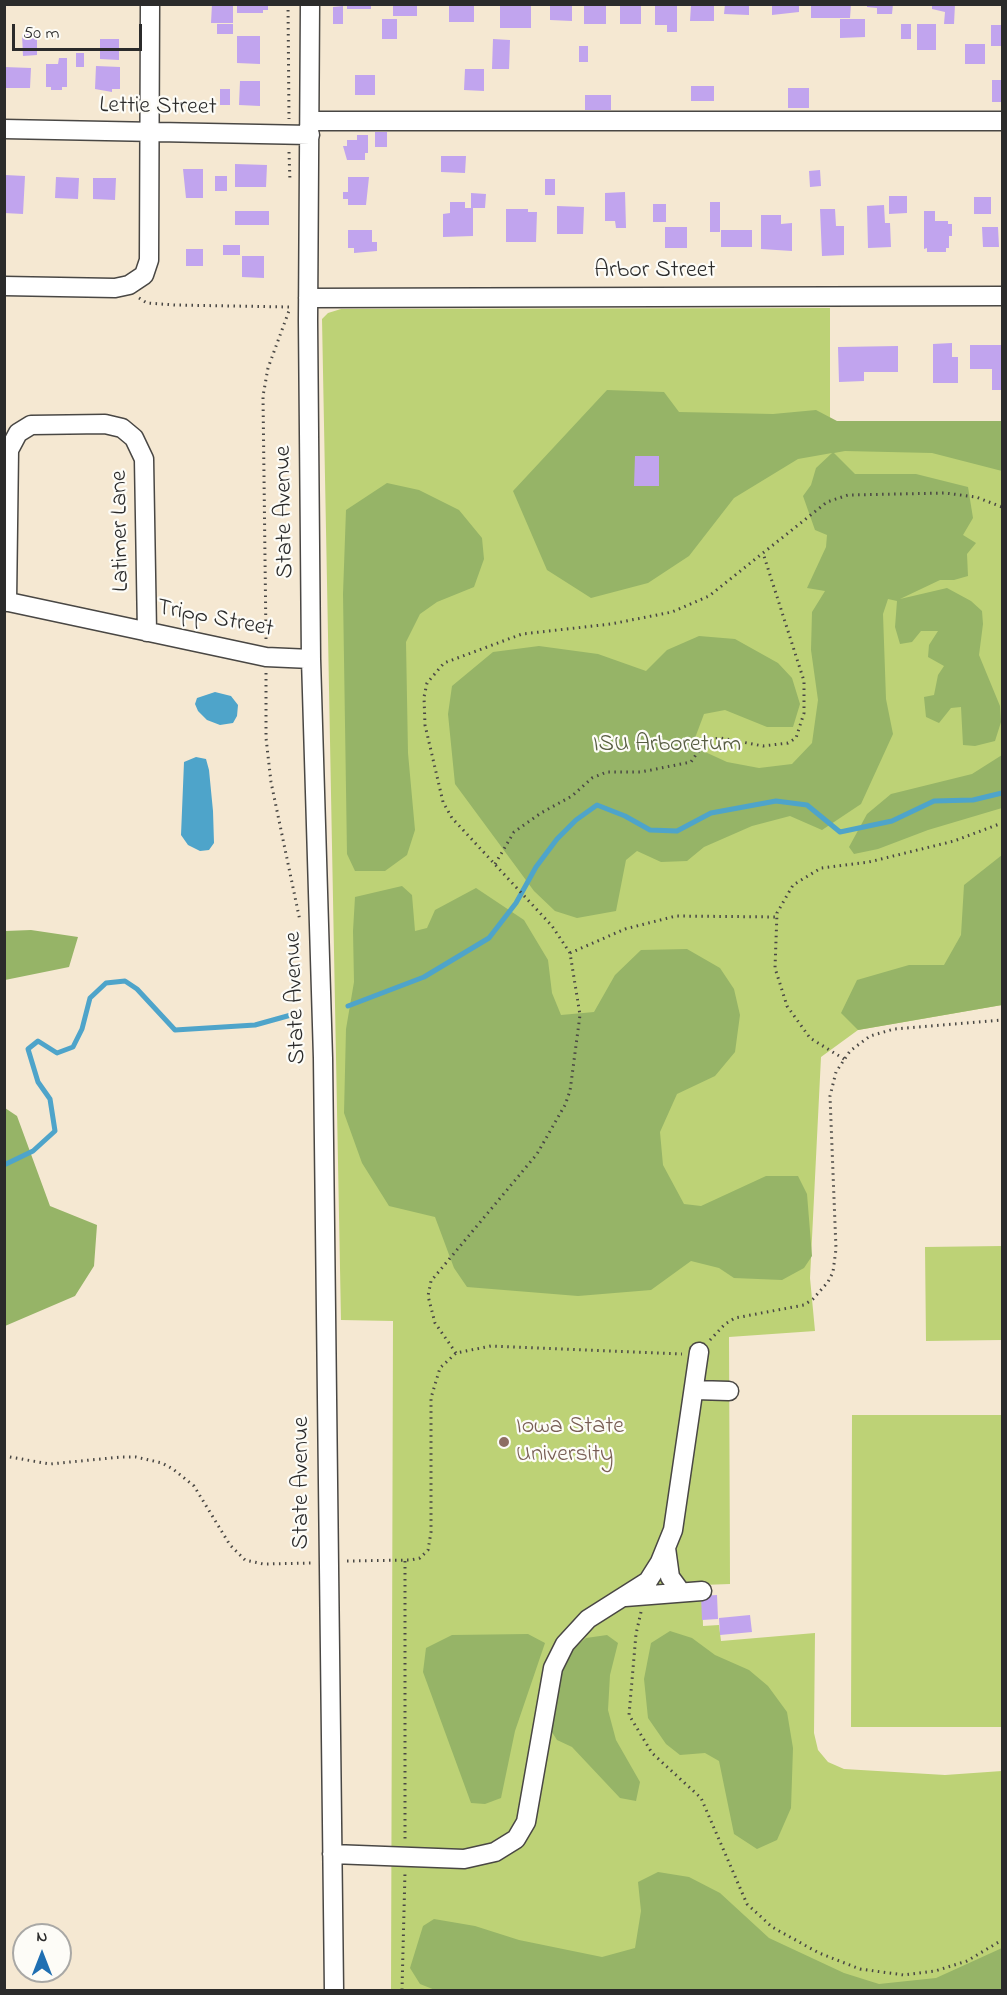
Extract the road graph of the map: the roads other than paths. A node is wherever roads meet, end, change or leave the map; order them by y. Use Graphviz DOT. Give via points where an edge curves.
graph roads {
  1 [pos="150,4"];
  2 [pos="309,4"];
  3 [pos="1002,121"];
  4 [pos="310,128"];
  5 [pos="4,129"];
  6 [pos="150,132"];
  7 [pos="4,286"];
  8 [pos="1002,296"];
  9 [pos="296,303"];
  10 [pos="6,601"];
  11 [pos="147,632"];
  12 [pos="311,659"];
  13 [pos="699,1352"];
  14 [pos="695,1390"];
  15 [pos="729,1391"];
  16 [pos="666,1548"];
  17 [pos="702,1591"];
  18 [pos="681,1592"];
  19 [pos="618,1598"];
  20 [pos="332,1854"];
  21 [pos="334,1990"];
  1 -- 6 [label="street"];
  2 -- 4 [label="street, State Avenue"];
  3 -- 4 [label="street, Lettie Street"];
  4 -- 6 [label="street, Lettie Street"];
  4 -- 9 [label="street, State Avenue"];
  5 -- 6 [label="street, Lettie Street"];
  6 -- 7 [label="street" via="149,260 144,274 129,285 100,288"];
  8 -- 9 [label="street, Arbor Street"];
  9 -- 12 [label="street, State Avenue"];
  10 -- 11 [label="street, Tripp Street"];
  10 -- 11 [label="street, Latimer Lane" via="9,450 18,433 31,425 105,424 122,428 134,438 144,459"];
  11 -- 12 [label="street, Tripp Street" via="266,657"];
  12 -- 20 [label="street, State Avenue" via="323,1058"];
  13 -- 14 [label="street"];
  14 -- 15 [label="street"];
  14 -- 16 [label="street" via="673,1530"];
  16 -- 18 [label="street" via="670,1576"];
  16 -- 19 [label="street" via="648,1581"];
  17 -- 18 [label="street"];
  18 -- 19 [label="street"];
  19 -- 20 [label="street" via="588,1619 565,1644 553,1668 526,1822 516,1839 495,1852 464,1859"];
  20 -- 21 [label="street, State Avenue"];
}
